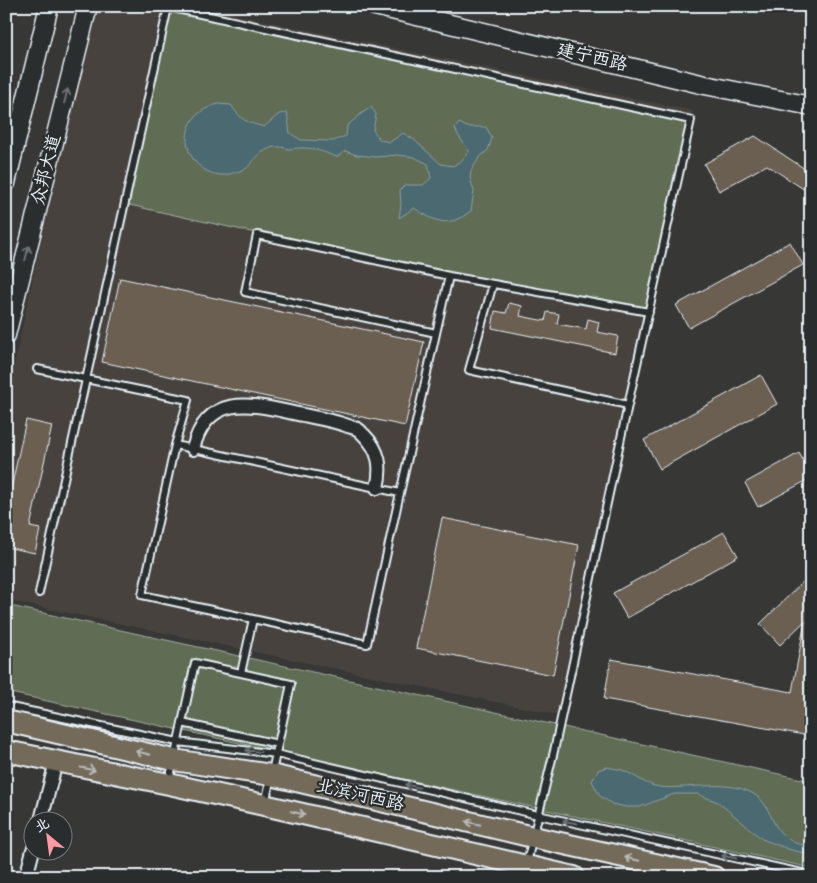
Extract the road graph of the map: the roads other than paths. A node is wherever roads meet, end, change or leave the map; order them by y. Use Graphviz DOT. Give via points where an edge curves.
graph roads {
  1 [pos="49,6"];
  2 [pos="88,6"];
  3 [pos="375,6"];
  4 [pos="811,106"];
  5 [pos="6,183"];
  6 [pos="449,276"];
  7 [pos="493,284"];
  8 [pos="649,312"];
  9 [pos="436,333"];
  10 [pos="6,335"];
  11 [pos="37,369"];
  12 [pos="86,379"];
  13 [pos="628,405"];
  14 [pos="175,445"];
  15 [pos="193,449"];
  16 [pos="377,488"];
  17 [pos="400,493"];
  18 [pos="39,593"];
  19 [pos="253,619"];
  20 [pos="241,673"];
  21 [pos="6,706"];
  22 [pos="6,721"];
  23 [pos="182,723"];
  24 [pos="278,744"];
  25 [pos="6,751"];
  26 [pos="176,751"];
  27 [pos="276,754"];
  28 [pos="56,762"];
  29 [pos="271,775"];
  30 [pos="169,784"];
  31 [pos="264,805"];
  32 [pos="43,810"];
  33 [pos="538,815"];
  34 [pos="533,837"];
  35 [pos="30,860"];
  36 [pos="526,866"];
  37 [pos="811,875"];
  38 [pos="26,877"];
  39 [pos="574,877"];
  40 [pos="714,877"];
  1 -- 5 [label="main road, 众邦大道"];
  10 -- 2 [label="main road, 众邦大道, one-way"];
  3 -- 4 [label="main road, 建宁西路" via="705,85"];
  6 -- 7 [label="lane"];
  6 -- 9 [label="lane"];
  6 -- 9 [label="lane" via="257,235 245,292"];
  7 -- 8 [label="lane"];
  7 -- 13 [label="lane" via="469,370"];
  8 -- 12 [label="lane" via="691,120 168,7"];
  8 -- 13 [label="lane"];
  9 -- 17 [label="lane"];
  11 -- 12 [label="lane"];
  12 -- 14 [label="lane" via="188,400"];
  12 -- 18 [label="lane"];
  13 -- 33 [label="lane"];
  14 -- 15 [label="lane"];
  14 -- 19 [label="lane" via="142,595"];
  15 -- 16 [label="lane"];
  15 -- 16 [label="street" via="202,426 215,412 233,405 252,405 329,421 359,430 372,443 379,461"];
  16 -- 17 [label="lane"];
  17 -- 19 [label="lane" via="367,644"];
  19 -- 20 [label="lane"];
  20 -- 23 [label="lane" via="195,663"];
  20 -- 24 [label="lane" via="291,684"];
  21 -- 26 [label="lane"];
  26 -- 22 [label="main road, 北滨河西路, one-way"];
  23 -- 24 [label="lane"];
  23 -- 26 [label="lane"];
  24 -- 27 [label="lane"];
  25 -- 28 [label="main road, 北滨河西路"];
  27 -- 26 [label="lane, one-way"];
  26 -- 29 [label="main road, 北滨河西路"];
  26 -- 30 [label="lane"];
  27 -- 29 [label="lane"];
  33 -- 27 [label="lane, one-way"];
  28 -- 30 [label="main road, 北滨河西路, one-way"];
  28 -- 32 [label="street"];
  29 -- 31 [label="lane"];
  34 -- 29 [label="main road, 北滨河西路, one-way"];
  30 -- 31 [label="main road, 北滨河西路"];
  31 -- 36 [label="main road, 北滨河西路, one-way"];
  33 -- 34 [label="lane"];
  37 -- 33 [label="lane, one-way"];
  34 -- 36 [label="lane"];
  40 -- 34 [label="main road, 北滨河西路, one-way"];
  35 -- 38 [label="street"];
  36 -- 39 [label="main road, 北滨河西路"];
}
